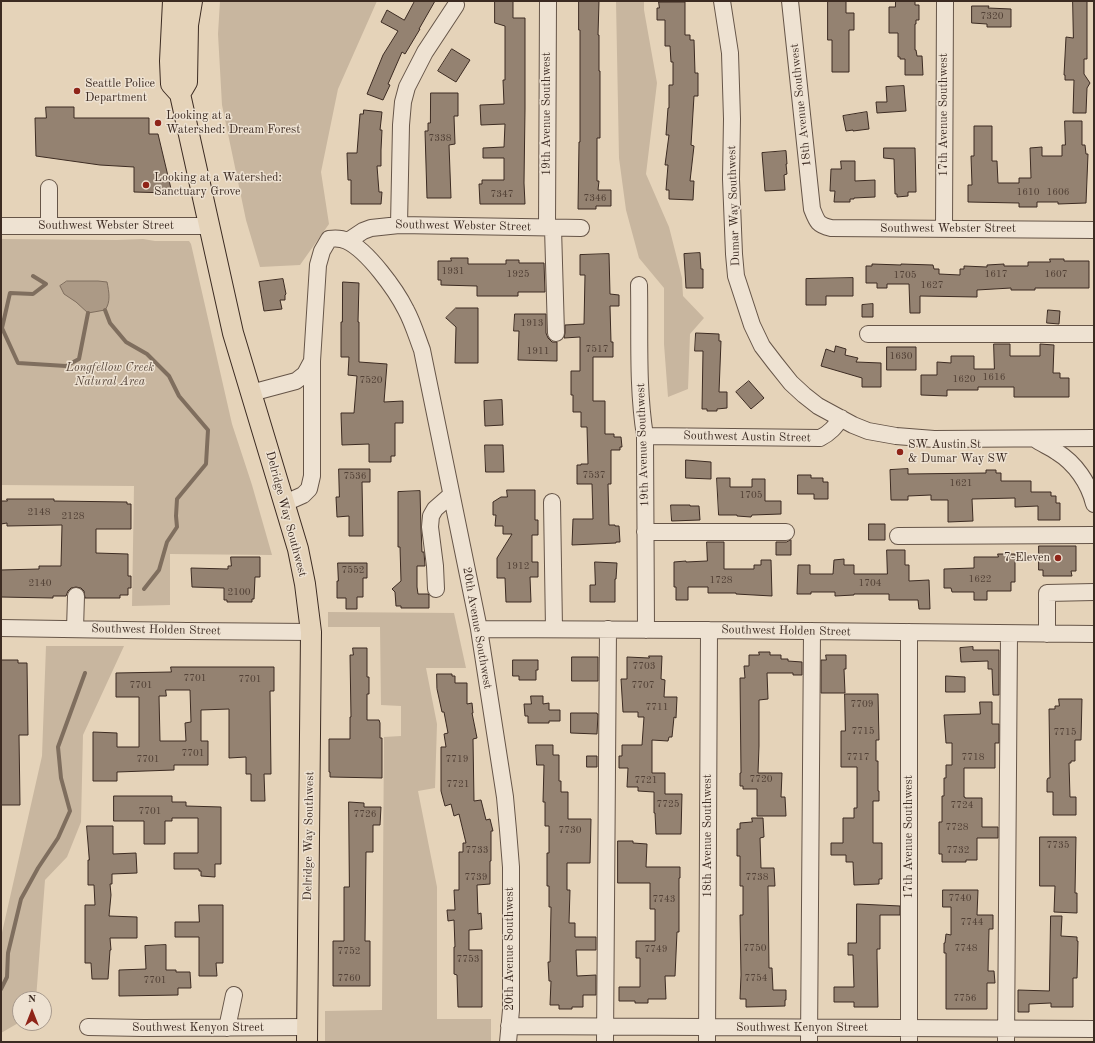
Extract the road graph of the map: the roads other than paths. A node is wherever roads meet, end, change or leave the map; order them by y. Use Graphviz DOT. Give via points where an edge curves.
graph roads {
  1 [pos="175,1"];
  2 [pos="192,1"];
  3 [pos="548,1"];
  4 [pos="722,1"];
  5 [pos="790,1"];
  6 [pos="945,1"];
  7 [pos="456,5"];
  8 [pos="188,25"];
  9 [pos="180,94"];
  10 [pos="49,188"];
  11 [pos="812,209"];
  12 [pos="400,225"];
  13 [pos="1,226"];
  14 [pos="49,226"];
  15 [pos="210,226"];
  16 [pos="550,228"];
  17 [pos="581,228"];
  18 [pos="944,229"];
  19 [pos="1094,230"];
  20 [pos="348,241"];
  21 [pos="639,285"];
  22 [pos="556,333"];
  23 [pos="868,334"];
  24 [pos="1094,334"];
  25 [pos="312,361"];
  26 [pos="251,393"];
  27 [pos="841,418"];
  28 [pos="645,436"];
  29 [pos="1094,438"];
  30 [pos="1034,439"];
  31 [pos="451,495"];
  32 [pos="552,502"];
  33 [pos="285,503"];
  34 [pos="1094,504"];
  35 [pos="646,532"];
  36 [pos="786,532"];
  37 [pos="1094,535"];
  38 [pos="898,536"];
  39 [pos="436,589"];
  40 [pos="1094,592"];
  41 [pos="76,596"];
  42 [pos="1,628"];
  43 [pos="479,628"];
  44 [pos="75,629"];
  45 [pos="554,629"];
  46 [pos="608,629"];
  47 [pos="646,630"];
  48 [pos="709,630"];
  49 [pos="812,631"];
  50 [pos="311,632"];
  51 [pos="909,632"];
  52 [pos="1009,634"];
  53 [pos="1047,634"];
  54 [pos="1094,634"];
  55 [pos="234,995"];
  56 [pos="88,1027"];
  57 [pos="227,1028"];
  58 [pos="1094,1029"];
  59 [pos="508,1034"];
  60 [pos="605,1034"];
  61 [pos="144,1035"];
  62 [pos="307,1035"];
  63 [pos="707,1035"];
  64 [pos="809,1035"];
  65 [pos="909,1035"];
  66 [pos="1006,1036"];
  1 -- 8 [label="main road"];
  1 -- 9 [label="main road, Delridge Way Southwest" via="170,61 171,84"];
  2 -- 8 [label="main road"];
  3 -- 16 [label="street, 19th Avenue Southwest"];
  4 -- 27 [label="street, Dumar Way Southwest" via="730,53 734,254 741,295 752,326 774,364 804,395"];
  5 -- 11 [label="street, 18th Avenue Southwest"];
  6 -- 18 [label="street, 17th Avenue Southwest"];
  7 -- 12 [label="street" via="425,52 407,87 403,102"];
  8 -- 9 [label="main road" via="187,82"];
  9 -- 15 [label="main road, Delridge Way Southwest"];
  10 -- 14 [label="street"];
  11 -- 18 [label="street, Southwest Webster Street" via="816,220 822,226 831,228"];
  12 -- 16 [label="street, Southwest Webster Street"];
  12 -- 20 [label="street, Southwest Webster Street" via="371,228"];
  13 -- 14 [label="street, Southwest Webster Street"];
  14 -- 15 [label="street, Southwest Webster Street"];
  15 -- 26 [label="main road, Delridge Way Southwest" via="233,333"];
  16 -- 17 [label="street, Southwest Webster Street"];
  16 -- 22 [label="street, 19th Avenue Southwest"];
  18 -- 19 [label="street, Southwest Webster Street"];
  20 -- 25 [label="street" via="329,239 322,250 318,265"];
  20 -- 31 [label="street, 20th Avenue Southwest" via="366,255 391,286 406,309 414,328 422,350"];
  21 -- 28 [label="street, 19th Avenue Southwest" via="640,395"];
  23 -- 24 [label="street"];
  25 -- 26 [label="street" via="296,381"];
  25 -- 33 [label="street" via="312,476 309,489 303,495"];
  26 -- 33 [label="main road, Delridge Way Southwest"];
  27 -- 28 [label="street, Southwest Austin Street" via="827,435 820,438"];
  27 -- 30 [label="street, Dumar Way Southwest" via="868,430 896,436 934,439"];
  28 -- 35 [label="street, 19th Avenue Southwest"];
  29 -- 30 [label="street"];
  30 -- 34 [label="street" via="1058,452 1073,466 1085,481"];
  31 -- 39 [label="street" via="431,516"];
  31 -- 43 [label="street, 20th Avenue Southwest"];
  32 -- 45 [label="street"];
  33 -- 50 [label="main road, Delridge Way Southwest" via="298,548"];
  35 -- 36 [label="street"];
  35 -- 47 [label="street, 19th Avenue Southwest"];
  37 -- 38 [label="street"];
  40 -- 53 [label="street" via="1047,593"];
  41 -- 44 [label="street"];
  42 -- 44 [label="street, Southwest Holden Street"];
  43 -- 45 [label="street, Southwest Holden Street"];
  43 -- 59 [label="street, 20th Avenue Southwest" via="508,830 511,1010"];
  44 -- 50 [label="street, Southwest Holden Street"];
  45 -- 46 [label="street, Southwest Holden Street"];
  46 -- 47 [label="street, Southwest Holden Street"];
  46 -- 60 [label="street"];
  47 -- 48 [label="street, Southwest Holden Street"];
  48 -- 49 [label="street, Southwest Holden Street"];
  48 -- 63 [label="street, 18th Avenue Southwest"];
  49 -- 51 [label="street, Southwest Holden Street"];
  49 -- 64 [label="street"];
  50 -- 62 [label="main road, Delridge Way Southwest"];
  51 -- 52 [label="street, Southwest Holden Street"];
  51 -- 65 [label="street, 17th Avenue Southwest"];
  52 -- 53 [label="street, Southwest Holden Street"];
  52 -- 66 [label="street"];
  53 -- 54 [label="street, Southwest Holden Street"];
  55 -- 57 [label="street"];
  56 -- 61 [label="street, Southwest Kenyon Street"];
  57 -- 61 [label="street, Southwest Kenyon Street"];
  57 -- 62 [label="street, Southwest Kenyon Street"];
  58 -- 66 [label="street, Southwest Kenyon Street"];
  59 -- 60 [label="street, Southwest Kenyon Street"];
  60 -- 63 [label="street, Southwest Kenyon Street"];
  63 -- 64 [label="street, Southwest Kenyon Street"];
  64 -- 65 [label="street, Southwest Kenyon Street"];
  65 -- 66 [label="street, Southwest Kenyon Street"];
}
